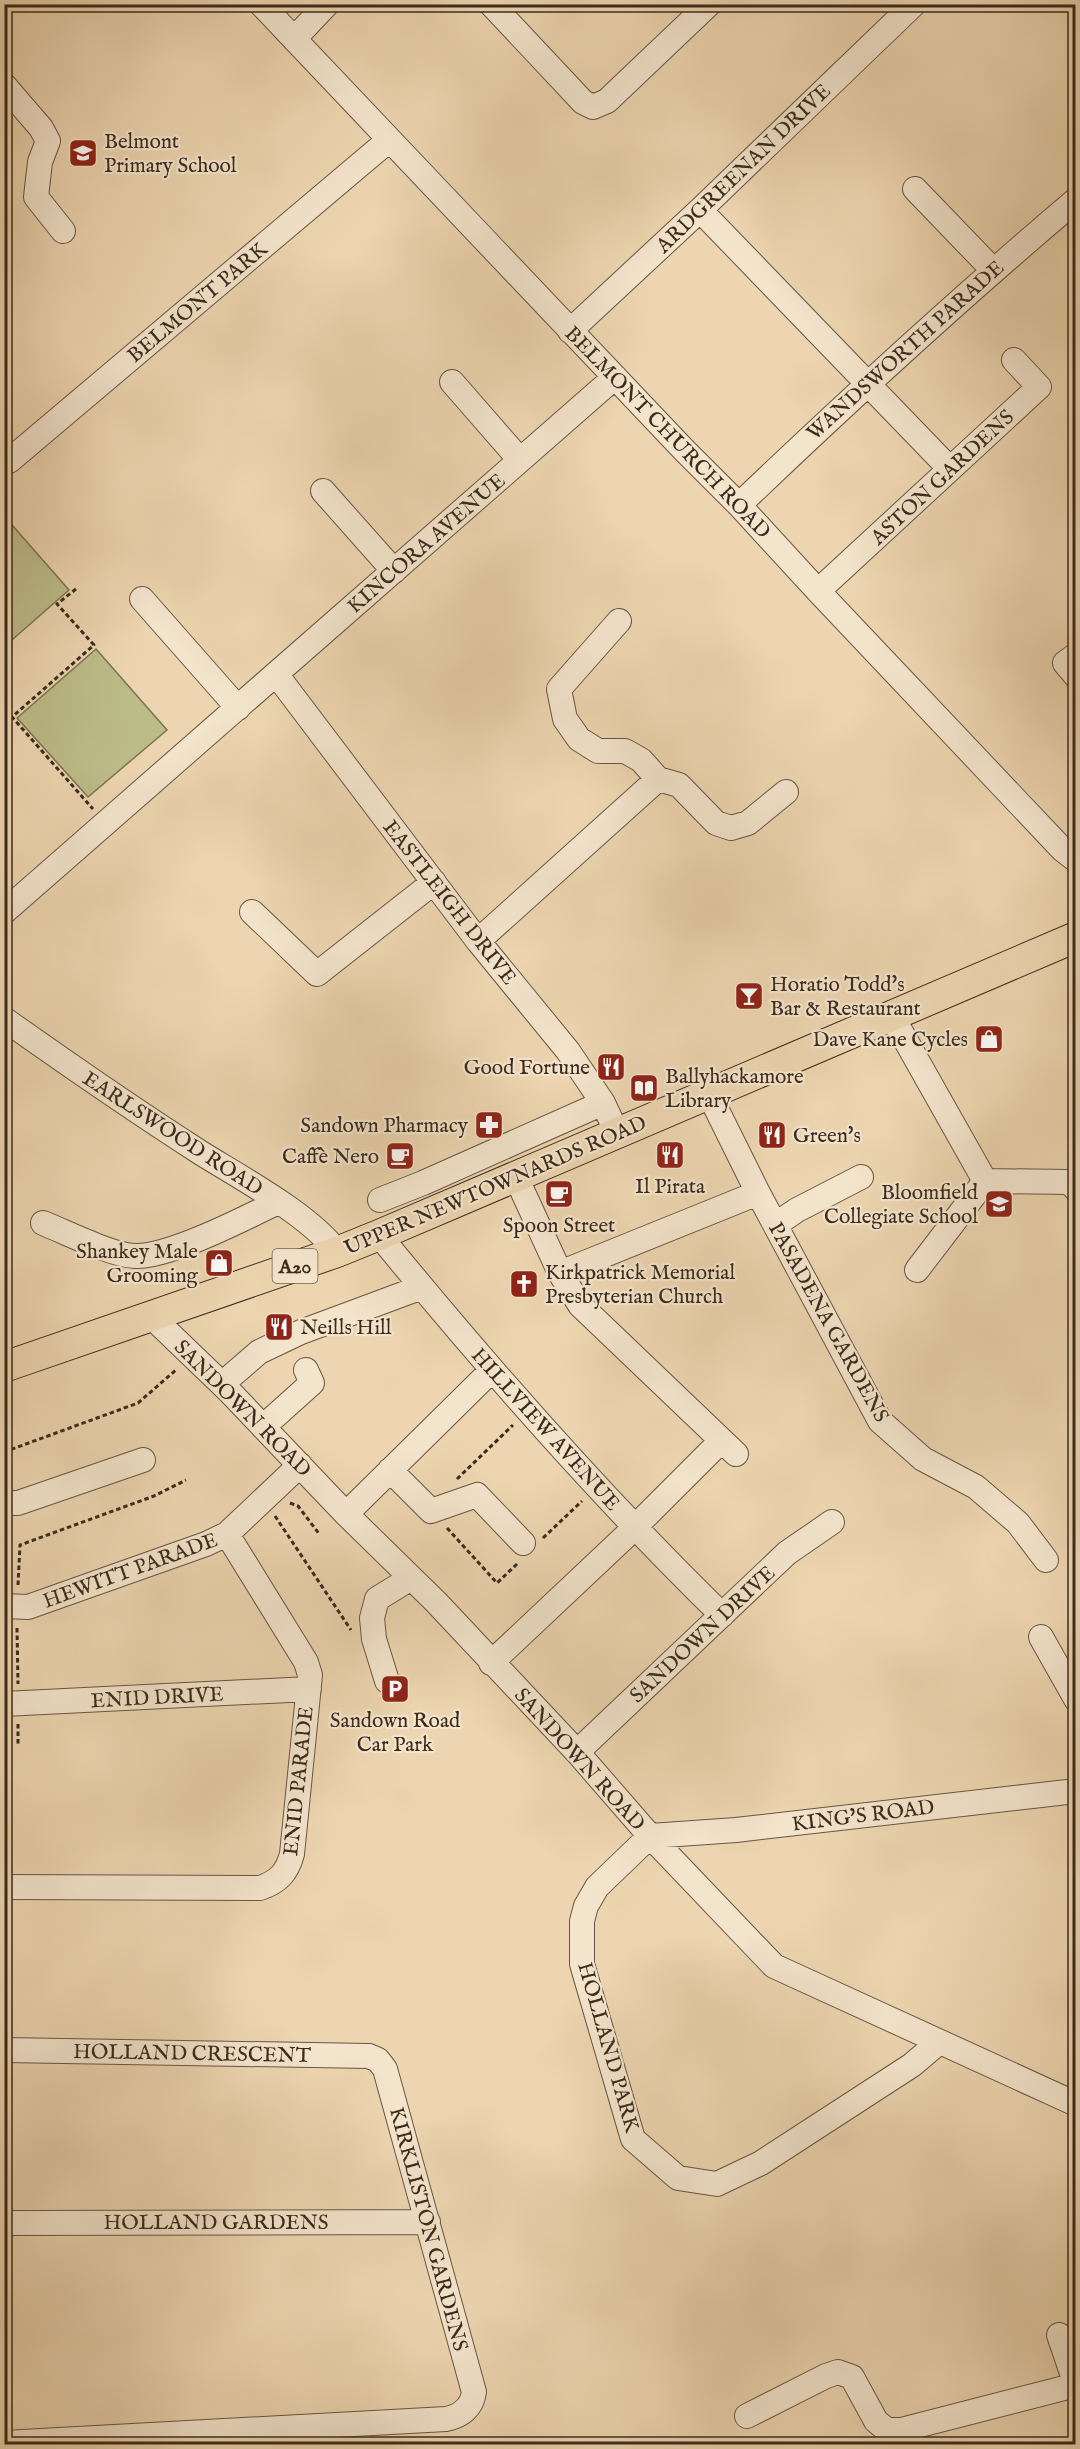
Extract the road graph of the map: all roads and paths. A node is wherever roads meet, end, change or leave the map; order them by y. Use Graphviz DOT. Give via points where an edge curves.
graph roads {
  1 [pos="261,4"];
  2 [pos="327,4"];
  3 [pos="491,4"];
  4 [pos="709,4"];
  5 [pos="914,4"];
  6 [pos="294,39"];
  7 [pos="4,85"];
  8 [pos="389,140"];
  9 [pos="915,189"];
  10 [pos="1076,200"];
  11 [pos="700,210"];
  12 [pos="63,231"];
  13 [pos="993,270"];
  14 [pos="570,331"];
  15 [pos="1014,360"];
  16 [pos="615,377"];
  17 [pos="452,382"];
  18 [pos="867,383"];
  19 [pos="4,456"];
  20 [pos="520,460"];
  21 [pos="950,469"];
  22 [pos="323,491"];
  23 [pos="739,504"];
  24 [pos="394,571"];
  25 [pos="76,589"];
  26 [pos="818,591"];
  27 [pos="142,599"];
  28 [pos="619,621"];
  29 [pos="1076,655"];
  30 [pos="276,674"];
  31 [pos="1076,676"];
  32 [pos="238,708"];
  33 [pos="658,779"];
  34 [pos="786,792"];
  35 [pos="106,824"];
  36 [pos="1071,849"];
  37 [pos="434,882"];
  38 [pos="4,912"];
  39 [pos="252,912"];
  40 [pos="1076,937"];
  41 [pos="478,941"];
  42 [pos="892,1016"];
  43 [pos="4,1019"];
  44 [pos="709,1094"];
  45 [pos="603,1103"];
  46 [pos="617,1133"];
  47 [pos="516,1177"];
  48 [pos="861,1177"];
  49 [pos="985,1181"];
  50 [pos="423,1183"];
  51 [pos="1076,1189"];
  52 [pos="758,1192"];
  53 [pos="380,1200"];
  54 [pos="278,1202"];
  55 [pos="437,1211"];
  56 [pos="44,1223"];
  57 [pos="775,1225"];
  58 [pos="379,1235"];
  59 [pos="337,1252"];
  60 [pos="917,1270"];
  61 [pos="560,1273"];
  62 [pos="422,1287"];
  63 [pos="152,1317"];
  64 [pos="192,1355"];
  65 [pos="6,1361"];
  66 [pos="306,1370"];
  67 [pos="491,1371"];
  68 [pos="222,1384"];
  69 [pos="527,1411"];
  70 [pos="263,1427"];
  71 [pos="4,1452"];
  72 [pos="143,1460"];
  73 [pos="300,1465"];
  74 [pos="390,1470"];
  75 [pos="266,1498"];
  76 [pos="4,1503"];
  77 [pos="427,1507"];
  78 [pos="346,1514"];
  79 [pos="832,1522"];
  80 [pos="635,1527"];
  81 [pos="227,1534"];
  82 [pos="320,1535"];
  83 [pos="523,1543"];
  84 [pos="1046,1560"];
  85 [pos="411,1578"];
  86 [pos="4,1606"];
  87 [pos="722,1615"];
  88 [pos="354,1635"];
  89 [pos="1041,1637"];
  90 [pos="491,1663"];
  91 [pos="387,1681"];
  92 [pos="309,1689"];
  93 [pos="1076,1699"];
  94 [pos="4,1704"];
  95 [pos="577,1752"];
  96 [pos="1076,1791"];
  97 [pos="650,1836"];
  98 [pos="4,1887"];
  99 [pos="939,2042"];
  100 [pos="4,2050"];
  101 [pos="378,2060"];
  102 [pos="1076,2104"];
  103 [pos="428,2222"];
  104 [pos="4,2223"];
  105 [pos="1059,2335"];
  106 [pos="1076,2385"];
  107 [pos="747,2416"];
  108 [pos="1076,2439"];
  109 [pos="4,2443"];
  110 [pos="1051,2445"];
  1 -- 6 [label="street, BELMONT CHURCH ROAD"];
  2 -- 6 [label="street"];
  3 -- 4 [label="street" via="583,102 593,107 607,101"];
  5 -- 11 [label="street, ARDGREENAN DRIVE"];
  6 -- 8 [label="street, BELMONT CHURCH ROAD"];
  7 -- 12 [label="street" via="48,141 40,162 36,197"];
  8 -- 14 [label="street, BELMONT CHURCH ROAD"];
  8 -- 19 [label="street, BELMONT PARK" via="9,460"];
  9 -- 13 [label="street"];
  10 -- 13 [label="street, WANDSWORTH PARADE"];
  11 -- 14 [label="street, ARDGREENAN DRIVE"];
  11 -- 18 [label="street"];
  13 -- 18 [label="street, WANDSWORTH PARADE"];
  14 -- 16 [label="street, BELMONT CHURCH ROAD"];
  15 -- 21 [label="street, ASTON GARDENS" via="1039,387"];
  16 -- 20 [label="street, KINCORA AVENUE"];
  16 -- 23 [label="street, BELMONT CHURCH ROAD"];
  17 -- 20 [label="street"];
  18 -- 21 [label="street"];
  18 -- 23 [label="street, WANDSWORTH PARADE"];
  20 -- 24 [label="street, KINCORA AVENUE"];
  21 -- 26 [label="street, ASTON GARDENS"];
  22 -- 24 [label="street"];
  23 -- 26 [label="street, BELMONT CHURCH ROAD"];
  24 -- 30 [label="street, KINCORA AVENUE"];
  25 -- 35 [label="path" via="57,604 94,645 12,717"];
  26 -- 36 [label="street, BELMONT CHURCH ROAD"];
  27 -- 32 [label="street"];
  28 -- 33 [label="street" via="559,689 565,719 579,739 598,752 625,751 641,760"];
  29 -- 31 [label="street" via="1065,663"];
  30 -- 32 [label="street, KINCORA AVENUE"];
  30 -- 37 [label="street, EASTLEIGH DRIVE"];
  32 -- 35 [label="street, KINCORA AVENUE"];
  33 -- 34 [label="street" via="679,784 716,823 731,828 748,823"];
  33 -- 41 [label="street"];
  35 -- 38 [label="street, KINCORA AVENUE"];
  37 -- 39 [label="street" via="316,974"];
  37 -- 41 [label="street, EASTLEIGH DRIVE"];
  40 -- 42 [label="main road, UPPER NEWTOWNARDS ROAD / A20"];
  41 -- 45 [label="street, EASTLEIGH DRIVE" via="568,1051"];
  42 -- 44 [label="main road, UPPER NEWTOWNARDS ROAD / A20"];
  42 -- 49 [label="street"];
  43 -- 54 [label="street, EARLSWOOD ROAD"];
  44 -- 46 [label="main road, UPPER NEWTOWNARDS ROAD / A20"];
  44 -- 52 [label="street, PASADENA GARDENS"];
  45 -- 46 [label="street, EASTLEIGH DRIVE"];
  45 -- 50 [label="street"];
  46 -- 47 [label="main road, UPPER NEWTOWNARDS ROAD / A20"];
  47 -- 55 [label="main road, UPPER NEWTOWNARDS ROAD / A20"];
  47 -- 61 [label="street"];
  48 -- 57 [label="street"];
  49 -- 51 [label="street" via="1069,1182"];
  49 -- 60 [label="street"];
  50 -- 53 [label="street"];
  50 -- 55 [label="street"];
  52 -- 57 [label="street, PASADENA GARDENS"];
  52 -- 61 [label="street"];
  54 -- 56 [label="street" via="211,1233 158,1253 137,1256"];
  54 -- 59 [label="street, EARLSWOOD ROAD" via="327,1239"];
  55 -- 58 [label="main road, UPPER NEWTOWNARDS ROAD / A20"];
  57 -- 84 [label="street, PASADENA GARDENS" via="880,1422 923,1459 976,1487 1018,1523"];
  58 -- 59 [label="main road, UPPER NEWTOWNARDS ROAD / A20"];
  58 -- 62 [label="street, HILLVIEW AVENUE"];
  59 -- 63 [label="main road, UPPER NEWTOWNARDS ROAD / A20"];
  61 -- 80 [label="street" via="580,1305 728,1448"];
  62 -- 67 [label="street, HILLVIEW AVENUE"];
  62 -- 68 [label="street" via="301,1332 259,1352"];
  63 -- 64 [label="street, SANDOWN ROAD"];
  63 -- 65 [label="main road, UPPER NEWTOWNARDS ROAD / A20"];
  64 -- 68 [label="street, SANDOWN ROAD"];
  64 -- 71 [label="path" via="138,1403"];
  66 -- 70 [label="street" via="312,1383"];
  67 -- 69 [label="street, HILLVIEW AVENUE"];
  67 -- 74 [label="street"];
  68 -- 70 [label="street, SANDOWN ROAD"];
  69 -- 77 [label="path"];
  69 -- 80 [label="street, HILLVIEW AVENUE"];
  70 -- 73 [label="street, SANDOWN ROAD"];
  72 -- 76 [label="street" via="18,1503"];
  73 -- 75 [label="street, HEWITT PARADE"];
  73 -- 78 [label="street, SANDOWN ROAD"];
  74 -- 77 [label="street"];
  74 -- 78 [label="street"];
  75 -- 81 [label="street, HEWITT PARADE"];
  75 -- 82 [label="path" via="298,1506"];
  75 -- 88 [label="path"];
  77 -- 83 [label="street" via="431,1511 477,1495"];
  78 -- 85 [label="street, SANDOWN ROAD"];
  79 -- 87 [label="street, SANDOWN DRIVE" via="787,1553"];
  80 -- 87 [label="street, HILLVIEW AVENUE"];
  80 -- 90 [label="street"];
  81 -- 86 [label="street, HEWITT PARADE" via="28,1607"];
  81 -- 92 [label="street, ENID PARADE" via="306,1662"];
  85 -- 90 [label="street, SANDOWN ROAD"];
  85 -- 91 [label="street" via="377,1599 372,1618"];
  87 -- 95 [label="street, SANDOWN DRIVE"];
  89 -- 93 [label="street"];
  90 -- 95 [label="street, SANDOWN ROAD"];
  92 -- 94 [label="street, ENID DRIVE"];
  92 -- 98 [label="street, ENID PARADE" via="292,1854 289,1867 272,1884 260,1888"];
  95 -- 97 [label="street, SANDOWN ROAD"];
  96 -- 97 [label="street, KING'S ROAD" via="736,1830"];
  97 -- 99 [label="street, SANDOWN ROAD" via="774,1966"];
  97 -- 99 [label="street, HOLLAND PARK" via="597,1887 586,1906 582,1964 633,2139 678,2178 717,2184 761,2163 912,2065"];
  99 -- 102 [label="street, SANDOWN ROAD"];
  100 -- 101 [label="street, HOLLAND CRESCENT" via="369,2056"];
  101 -- 103 [label="street, KIRKLISTON GARDENS" via="385,2069"];
  103 -- 104 [label="street, HOLLAND GARDENS"];
  103 -- 109 [label="street, KIRKLISTON GARDENS" via="472,2385 473,2401 457,2417"];
  105 -- 106 [label="street"];
  106 -- 107 [label="street" via="901,2430 887,2430 876,2421 852,2377 838,2372"];
  108 -- 110 [label="path"];
}
